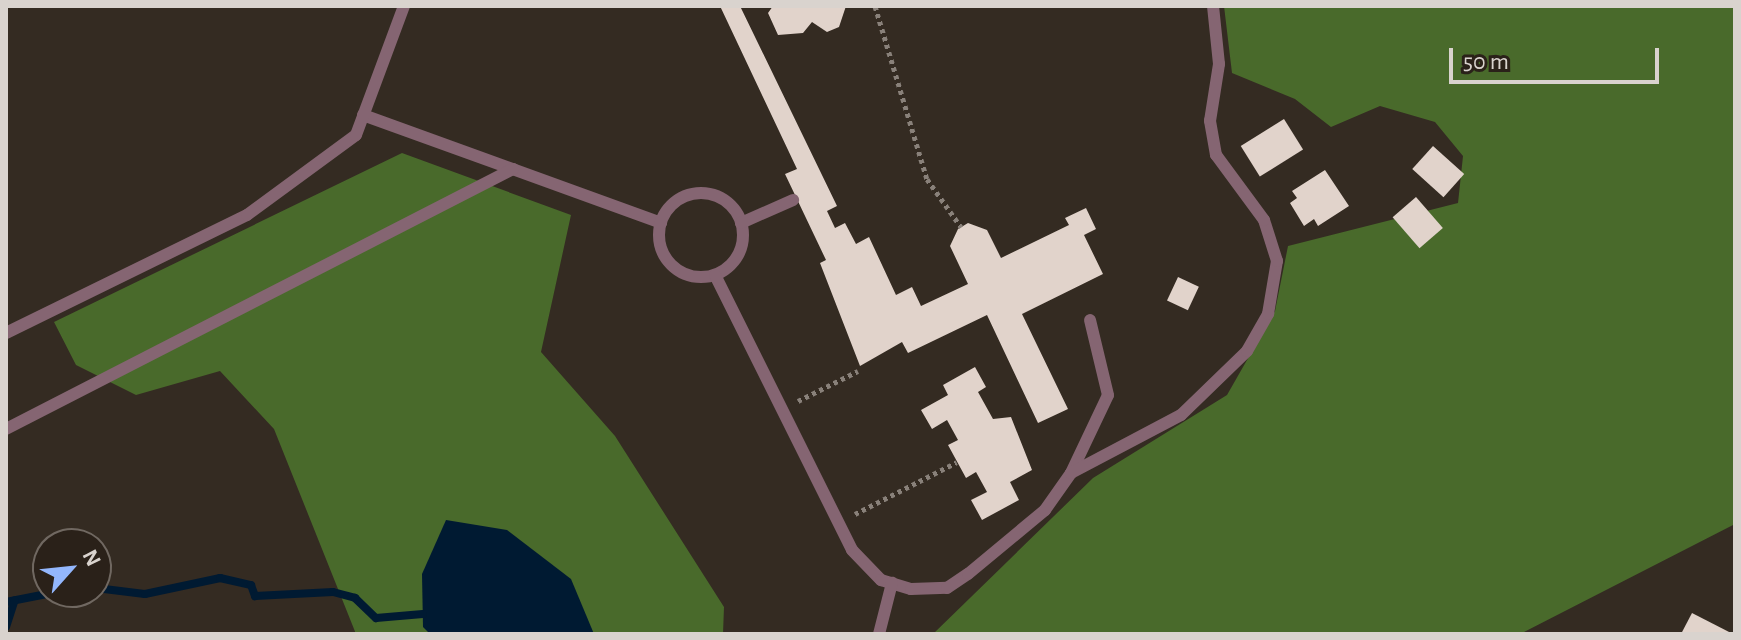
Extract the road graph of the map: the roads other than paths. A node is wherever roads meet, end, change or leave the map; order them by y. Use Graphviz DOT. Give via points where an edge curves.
graph roads {
  1 [pos="404,6"];
  2 [pos="1213,6"];
  3 [pos="363,115"];
  4 [pos="513,169"];
  5 [pos="793,200"];
  6 [pos="661,223"];
  7 [pos="741,223"];
  8 [pos="715,275"];
  9 [pos="1090,320"];
  10 [pos="6,333"];
  11 [pos="6,429"];
  12 [pos="1071,473"];
  13 [pos="892,583"];
  14 [pos="879,634"];
  1 -- 3 [label="lane"];
  2 -- 12 [label="lane" via="1219,64 1210,121 1216,155 1264,220 1277,261 1268,314 1247,351 1181,415"];
  3 -- 4 [label="lane"];
  3 -- 10 [label="lane" via="356,135 247,215"];
  4 -- 6 [label="lane"];
  4 -- 11 [label="lane"];
  5 -- 7 [label="lane"];
  6 -- 7 [label="lane" via="676,202 701,193 726,202"];
  6 -- 8 [label="lane" via="660,243 676,268"];
  7 -- 8 [label="lane" via="738,254"];
  8 -- 13 [label="lane" via="852,550"];
  9 -- 12 [label="lane" via="1108,395"];
  12 -- 13 [label="lane" via="1045,510 947,588"];
  13 -- 14 [label="lane"];
}
